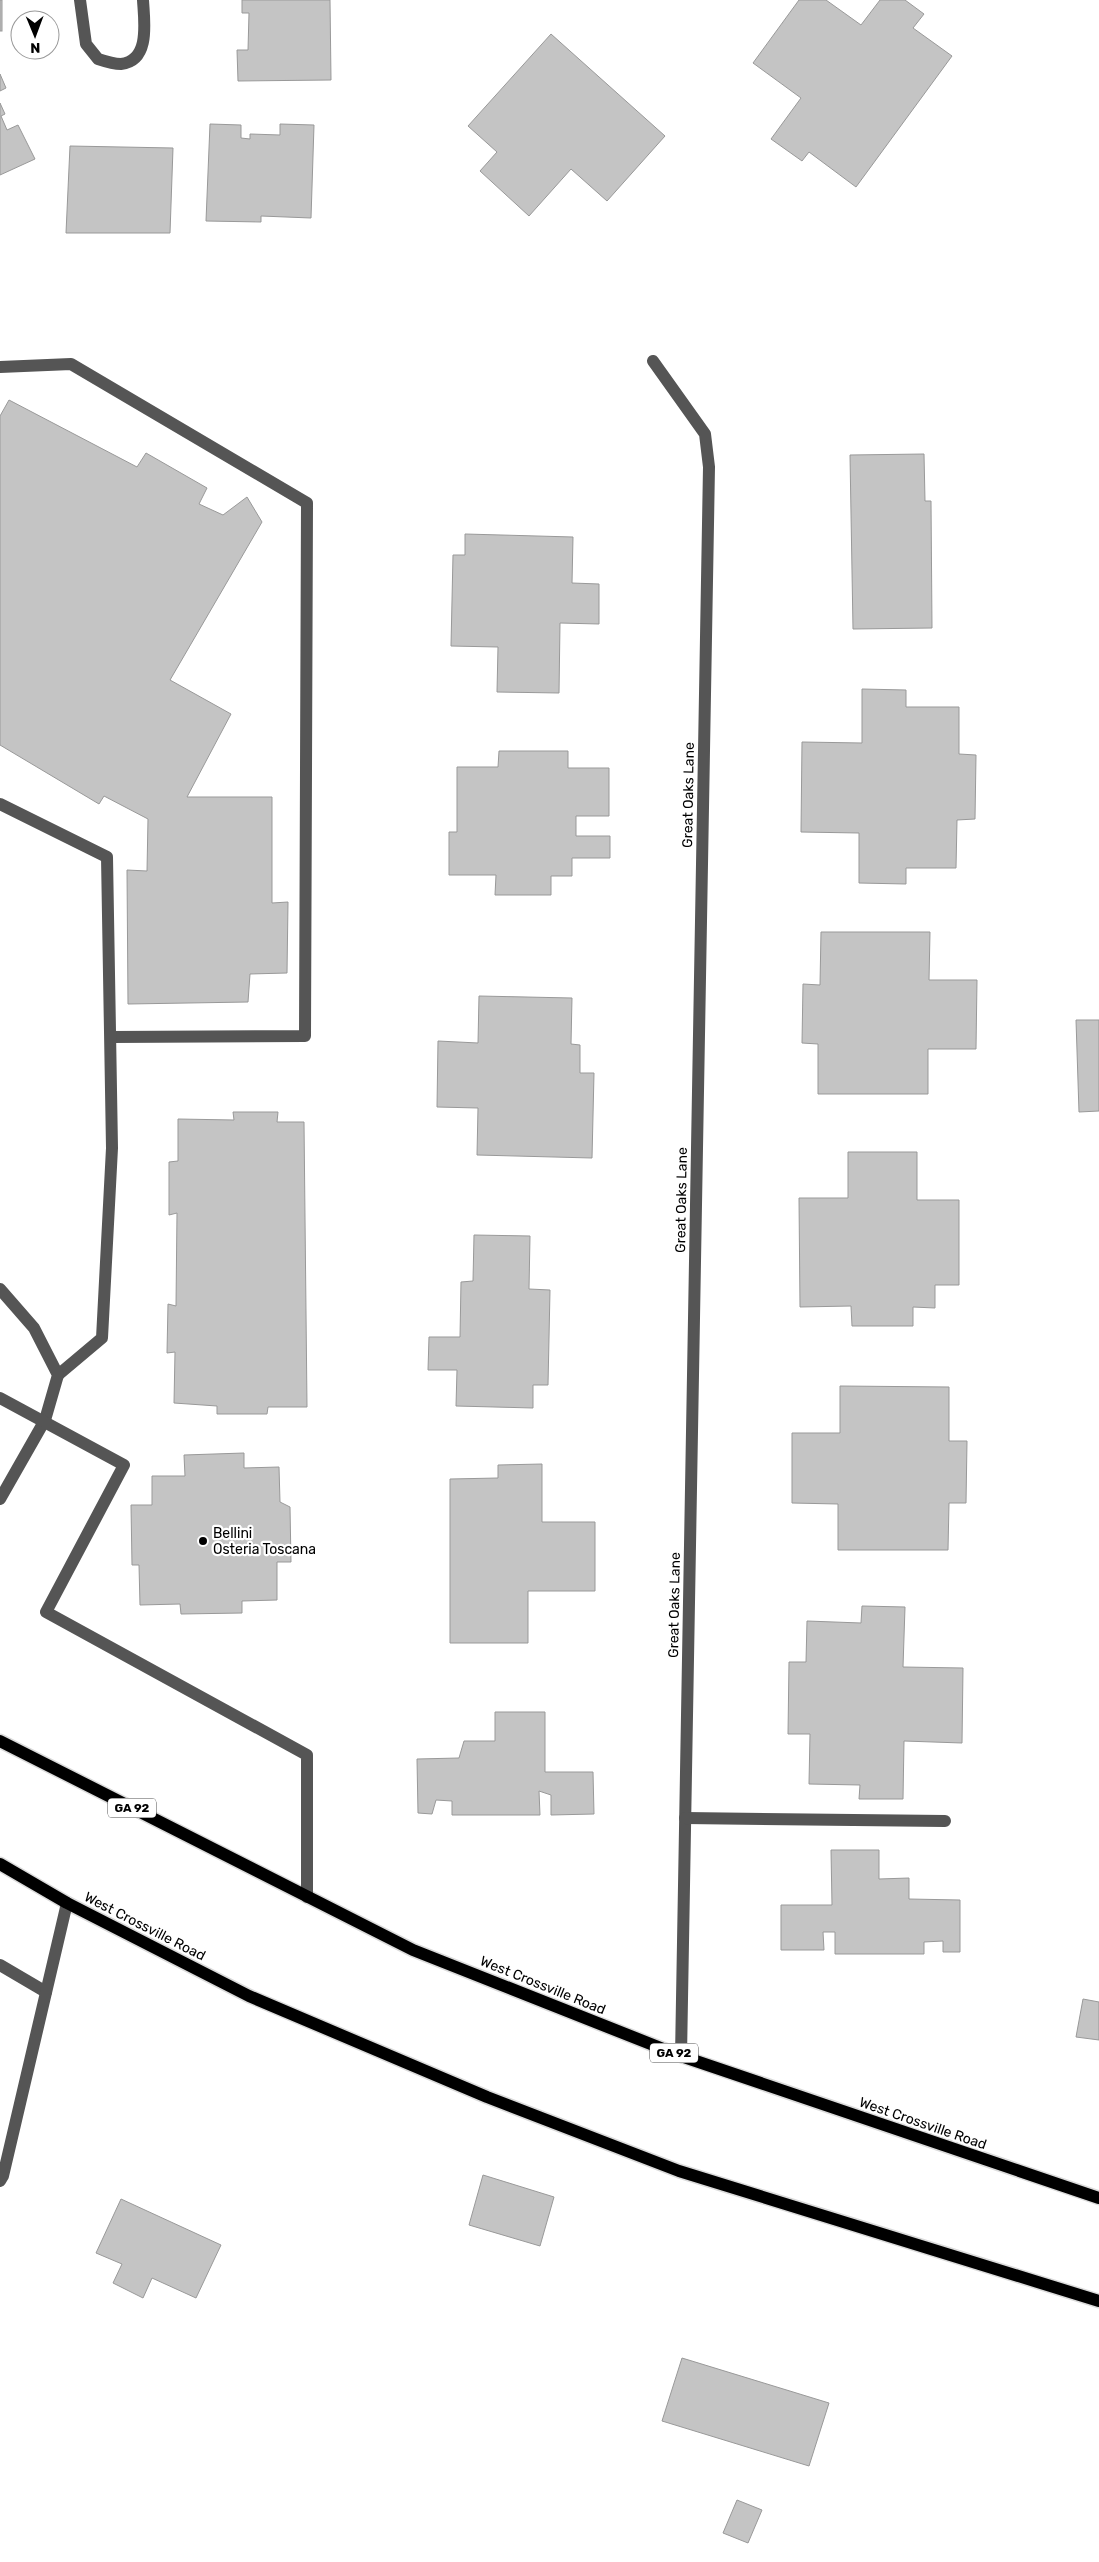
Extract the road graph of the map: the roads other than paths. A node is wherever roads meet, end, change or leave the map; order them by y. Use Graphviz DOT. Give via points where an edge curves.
graph roads {
  1 [pos="80,0"];
  2 [pos="143,0"];
  3 [pos="653,361"];
  4 [pos="0,367"];
  5 [pos="0,804"];
  6 [pos="110,1037"];
  7 [pos="0,1289"];
  8 [pos="58,1375"];
  9 [pos="0,1398"];
  10 [pos="45,1420"];
  11 [pos="0,1499"];
  12 [pos="0,1741"];
  13 [pos="685,1818"];
  14 [pos="945,1821"];
  15 [pos="0,1864"];
  16 [pos="307,1897"];
  17 [pos="67,1903"];
  18 [pos="0,1965"];
  19 [pos="46,1992"];
  20 [pos="681,2056"];
  21 [pos="0,2181"];
  22 [pos="1099,2198"];
  23 [pos="1099,2301"];
  1 -- 2 [label="street" via="86,44 98,59 122,64 135,57 145,39"];
  3 -- 13 [label="street, Great Oaks Lane" via="705,434 709,467"];
  4 -- 6 [label="street" via="71,364 307,503 306,1036"];
  5 -- 6 [label="street" via="107,857"];
  6 -- 8 [label="street" via="112,1148 102,1338"];
  7 -- 8 [label="street" via="34,1328"];
  8 -- 10 [label="street"];
  9 -- 10 [label="street"];
  10 -- 11 [label="street"];
  10 -- 16 [label="street" via="124,1465 46,1612 308,1755"];
  12 -- 16 [label="main road, West Crossville Road / GA 92"];
  13 -- 14 [label="street"];
  13 -- 20 [label="street, Great Oaks Lane"];
  15 -- 17 [label="main road, West Crossville Road"];
  16 -- 20 [label="main road, West Crossville Road / GA 92" via="413,1950"];
  17 -- 19 [label="street"];
  17 -- 23 [label="main road, West Crossville Road" via="249,1996 487,2096 661,2164"];
  18 -- 19 [label="street"];
  19 -- 21 [label="street"];
  20 -- 22 [label="main road, West Crossville Road / GA 92"];
}
